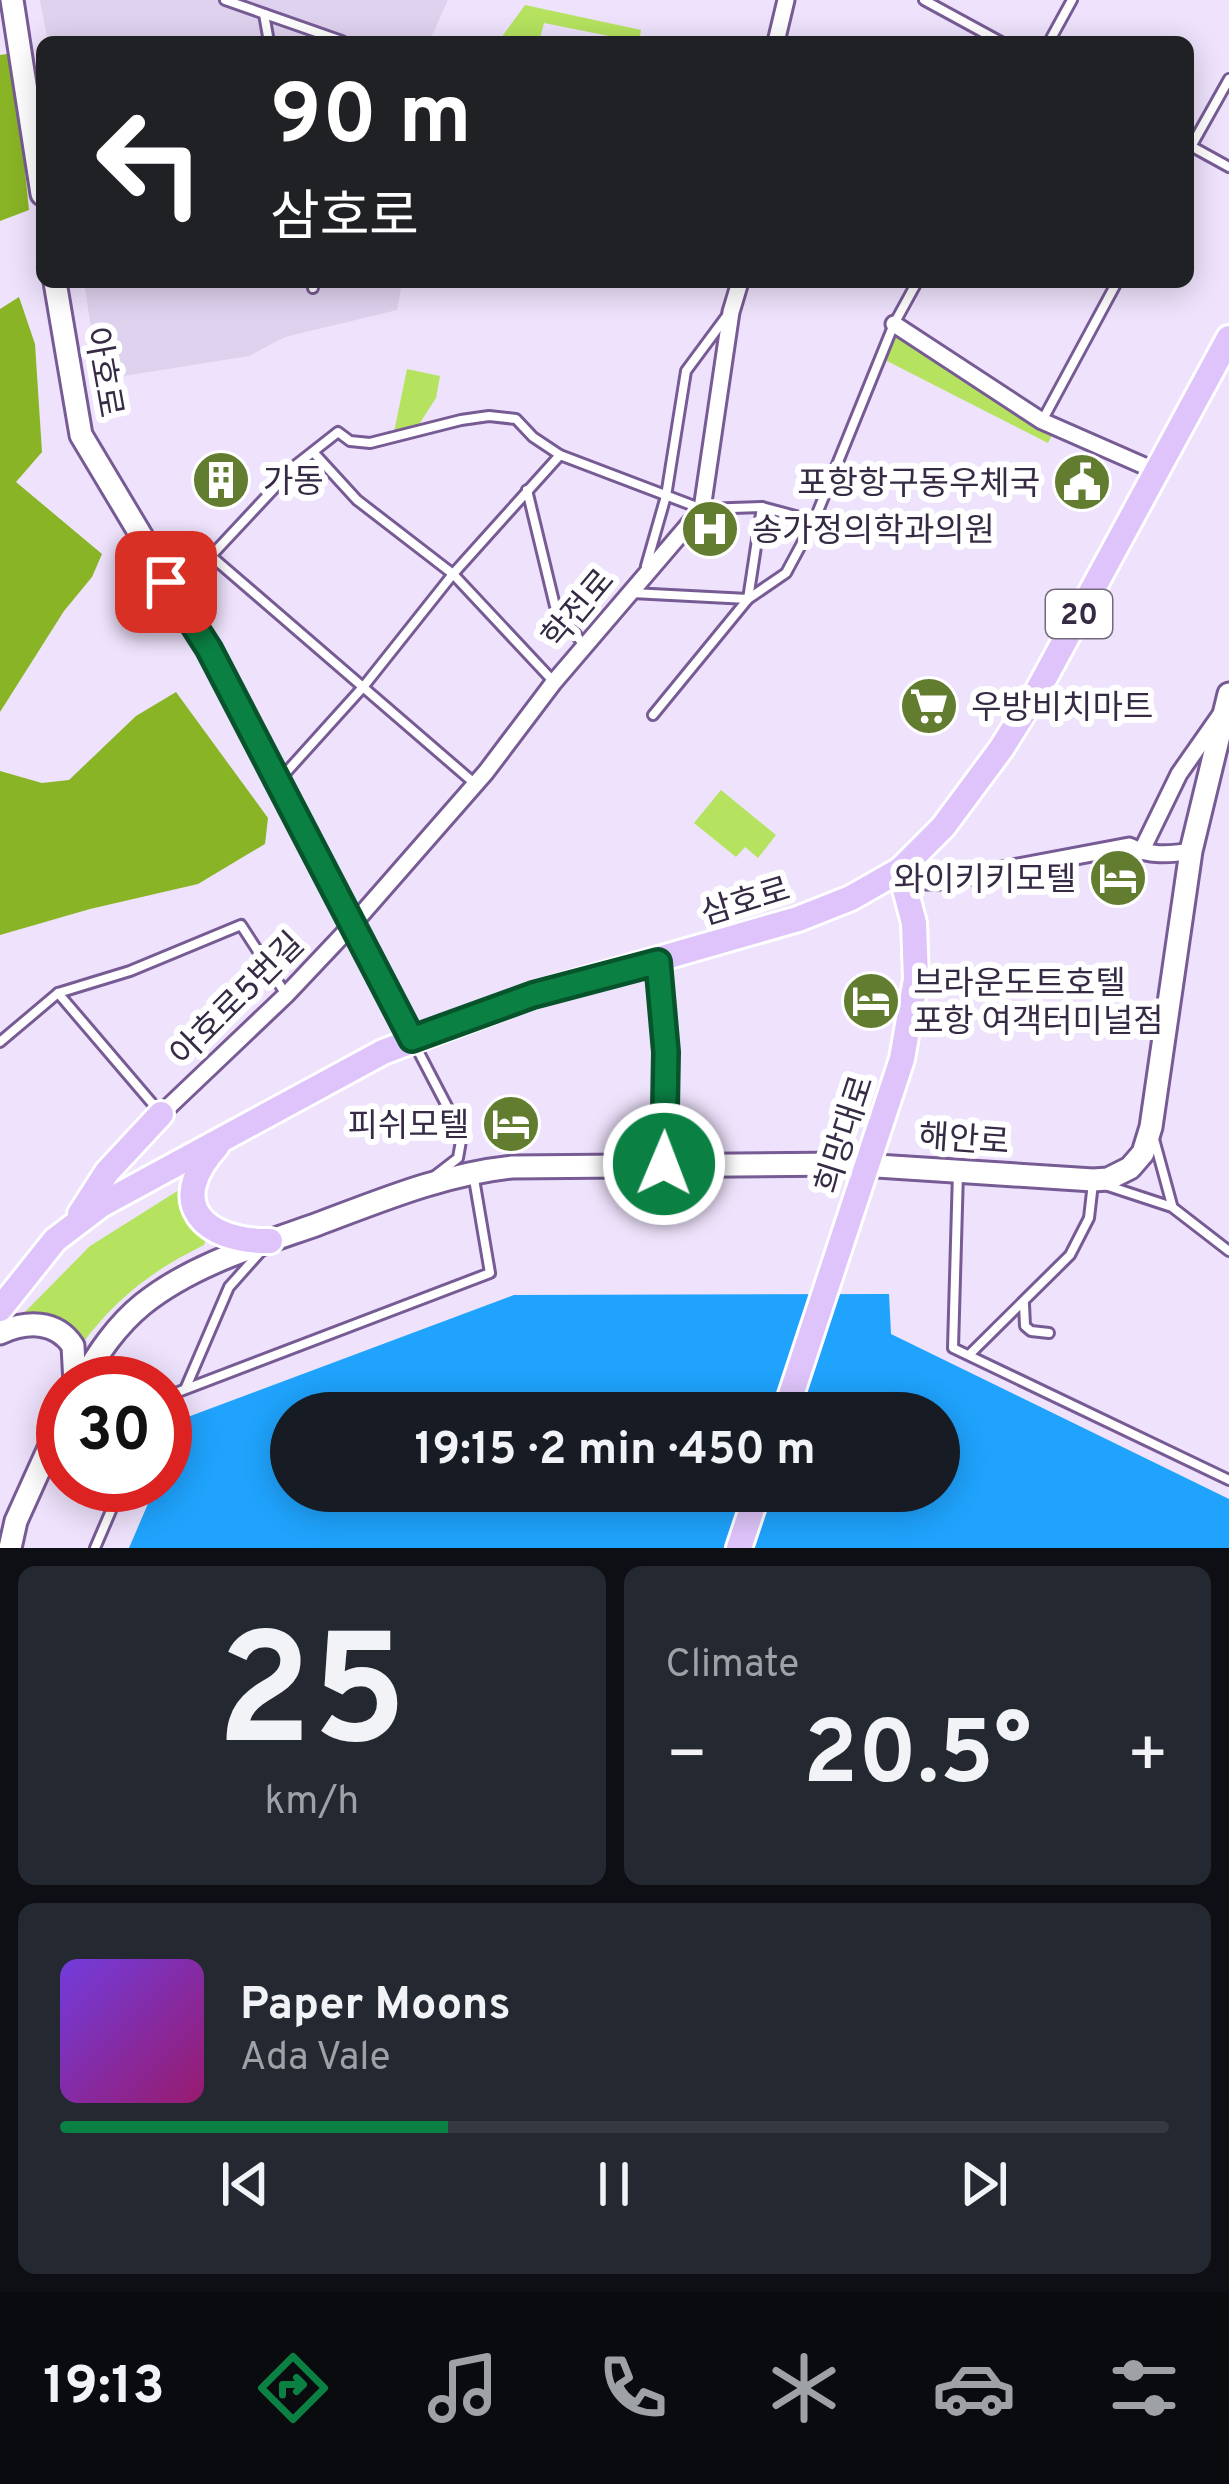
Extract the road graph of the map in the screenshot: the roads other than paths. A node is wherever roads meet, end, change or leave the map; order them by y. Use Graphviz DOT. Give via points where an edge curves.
graph roads {
  1 [pos="12,0"];
  2 [pos="225,0"];
  3 [pos="786,0"];
  4 [pos="924,0"];
  5 [pos="1072,0"];
  6 [pos="264,14"];
  7 [pos="268,36"];
  8 [pos="328,36"];
  9 [pos="777,36"];
  10 [pos="990,36"];
  11 [pos="1052,36"];
  12 [pos="1229,79"];
  13 [pos="1194,139"];
  14 [pos="1194,150"];
  15 [pos="36,155"];
  16 [pos="1229,167"];
  17 [pos="57,288"];
  18 [pos="738,288"];
  19 [pos="914,288"];
  20 [pos="1115,288"];
  21 [pos="731,312"];
  22 [pos="894,324"];
  23 [pos="1229,338"];
  24 [pos="1042,421"];
  25 [pos="314,453"];
  26 [pos="560,454"];
  27 [pos="1156,471"];
  28 [pos="527,489"];
  29 [pos="666,496"];
  30 [pos="761,507"];
  31 [pos="702,509"];
  32 [pos="814,521"];
  33 [pos="211,556"];
  34 [pos="645,572"];
  35 [pos="453,574"];
  36 [pos="166,582"];
  37 [pos="630,593"];
  38 [pos="748,599"];
  39 [pos="586,647"];
  40 [pos="554,682"];
  41 [pos="364,686"];
  42 [pos="1226,703"];
  43 [pos="653,715"];
  44 [pos="473,782"];
  45 [pos="276,783"];
  46 [pos="1191,851"];
  47 [pos="1141,852"];
  48 [pos="900,870"];
  49 [pos="353,924"];
  50 [pos="658,962"];
  51 [pos="58,993"];
  52 [pos="286,994"];
  53 [pos="412,1039"];
  54 [pos="0,1042"];
  55 [pos="161,1114"];
  56 [pos="1151,1127"];
  57 [pos="225,1136"];
  58 [pos="664,1164"];
  59 [pos="958,1171"];
  60 [pos="472,1172"];
  61 [pos="1093,1180"];
  62 [pos="426,1184"];
  63 [pos="1172,1207"];
  64 [pos="75,1223"];
  65 [pos="270,1241"];
  66 [pos="1229,1251"];
  67 [pos="1032,1292"];
  68 [pos="3,1294"];
  69 [pos="0,1333"];
  70 [pos="1049,1333"];
  71 [pos="968,1355"];
  72 [pos="75,1356"];
  73 [pos="97,1356"];
  74 [pos="192,1372"];
  75 [pos="192,1385"];
  76 [pos="791,1392"];
  77 [pos="36,1476"];
  78 [pos="1229,1480"];
  79 [pos="110,1512"];
  80 [pos="751,1512"];
  81 [pos="10,1548"];
  82 [pos="95,1548"];
  83 [pos="740,1548"];
  1 -- 15 [label="street"];
  2 -- 6 [label="lane"];
  3 -- 9 [label="street"];
  4 -- 10 [label="lane"];
  5 -- 11 [label="lane"];
  6 -- 7 [label="lane"];
  6 -- 8 [label="lane"];
  12 -- 13 [label="lane"];
  14 -- 16 [label="lane"];
  17 -- 36 [label="street, 아호로" via="81,435"];
  18 -- 21 [label="street"];
  19 -- 22 [label="lane"];
  20 -- 24 [label="lane"];
  21 -- 29 [label="lane" via="686,371"];
  21 -- 31 [label="street"];
  22 -- 24 [label="street"];
  22 -- 32 [label="lane"];
  23 -- 27 [label="main road, 삼호로 / 20"];
  24 -- 27 [label="street"];
  25 -- 26 [label="lane" via="338,432 350,441 389,441 488,416 516,419"];
  25 -- 33 [label="lane"];
  25 -- 35 [label="lane" via="357,500"];
  26 -- 28 [label="lane"];
  26 -- 29 [label="lane"];
  27 -- 48 [label="main road, 삼호로 / 20" via="1001,749"];
  28 -- 35 [label="lane"];
  28 -- 39 [label="lane" via="555,606"];
  29 -- 31 [label="lane"];
  29 -- 34 [label="lane"];
  30 -- 31 [label="lane"];
  30 -- 32 [label="lane"];
  30 -- 38 [label="lane"];
  31 -- 34 [label="street, 학전로"];
  32 -- 38 [label="lane" via="786,573"];
  33 -- 36 [label="lane"];
  33 -- 41 [label="lane"];
  34 -- 37 [label="street, 학전로"];
  35 -- 40 [label="lane"];
  35 -- 41 [label="lane"];
  36 -- 45 [label="street, 아호로"];
  37 -- 38 [label="lane"];
  37 -- 39 [label="street, 학전로"];
  38 -- 43 [label="lane"];
  39 -- 40 [label="street, 학전로"];
  40 -- 44 [label="street, 학전로"];
  41 -- 44 [label="lane"];
  41 -- 45 [label="lane"];
  42 -- 46 [label="street"];
  42 -- 47 [label="street" via="1179,773"];
  44 -- 49 [label="street, 학전로"];
  45 -- 49 [label="street, 아호로"];
  46 -- 47 [label="street"];
  46 -- 56 [label="street"];
  47 -- 48 [label="street" via="1129,846 962,879 925,881"];
  48 -- 50 [label="main road, 삼호로" via="827,909"];
  48 -- 76 [label="main road, 희망대로, bridge" via="914,923 916,980 902,1059"];
  49 -- 52 [label="street, 아호로5번길"];
  49 -- 53 [label="street, 아호로"];
  50 -- 53 [label="main road, 삼호로"];
  50 -- 58 [label="street"];
  51 -- 52 [label="lane" via="241,926"];
  51 -- 54 [label="lane"];
  51 -- 55 [label="lane"];
  52 -- 55 [label="street, 아호로5번길"];
  53 -- 57 [label="main road, 삼호로"];
  53 -- 62 [label="lane" via="462,1135 458,1158"];
  55 -- 57 [label="main road" via="156,1134 165,1144"];
  55 -- 64 [label="main road" via="107,1172"];
  56 -- 61 [label="street" via="1130,1168"];
  56 -- 63 [label="lane"];
  57 -- 64 [label="main road, 삼호로"];
  57 -- 65 [label="main road" via="196,1176 194,1210 223,1235"];
  58 -- 59 [label="street, 해안로"];
  58 -- 60 [label="street, 해안로"];
  59 -- 61 [label="street, 해안로"];
  59 -- 71 [label="lane" via="953,1348"];
  60 -- 62 [label="street, 해안로"];
  60 -- 75 [label="lane" via="490,1273"];
  61 -- 63 [label="lane"];
  61 -- 67 [label="lane" via="1078,1244"];
  62 -- 65 [label="street, 해안로"];
  63 -- 66 [label="lane"];
  64 -- 68 [label="main road, 삼호로"];
  65 -- 73 [label="street, 해안로" via="146,1302"];
  65 -- 74 [label="lane" via="230,1287"];
  67 -- 70 [label="lane" via="1025,1326"];
  67 -- 71 [label="lane"];
  69 -- 72 [label="street" via="29,1324 57,1329"];
  71 -- 78 [label="lane"];
  77 -- 81 [label="street"];
  79 -- 82 [label="lane"];
  80 -- 83 [label="main road"];
}
